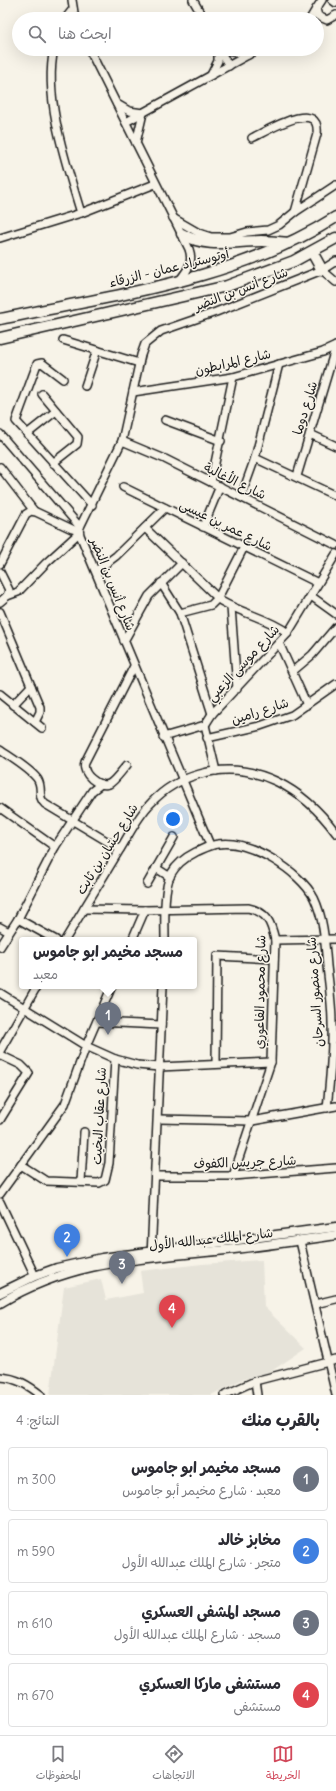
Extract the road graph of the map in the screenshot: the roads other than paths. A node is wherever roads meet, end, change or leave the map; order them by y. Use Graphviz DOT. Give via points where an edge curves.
graph roads {
  1 [pos="72,0"];
  2 [pos="193,0"];
  3 [pos="322,0"];
  4 [pos="332,0"];
  5 [pos="336,3"];
  6 [pos="73,9"];
  7 [pos="316,9"];
  8 [pos="71,12"];
  9 [pos="74,12"];
  10 [pos="200,12"];
  11 [pos="314,12"];
  12 [pos="318,12"];
  13 [pos="336,15"];
  14 [pos="324,18"];
  15 [pos="324,20"];
  16 [pos="336,24"];
  17 [pos="53,56"];
  18 [pos="93,56"];
  19 [pos="218,56"];
  20 [pos="223,56"];
  21 [pos="246,56"];
  22 [pos="229,66"];
  23 [pos="211,76"];
  24 [pos="117,104"];
  25 [pos="143,113"];
  26 [pos="126,122"];
  27 [pos="252,138"];
  28 [pos="136,143"];
  29 [pos="156,184"];
  30 [pos="336,185"];
  31 [pos="295,212"];
  32 [pos="81,213"];
  33 [pos="336,217"];
  34 [pos="173,218"];
  35 [pos="182,234"];
  36 [pos="0,238"];
  37 [pos="336,238"];
  38 [pos="289,243"];
  39 [pos="312,252"];
  40 [pos="336,261"];
  41 [pos="322,270"];
  42 [pos="178,281"];
  43 [pos="336,282"];
  44 [pos="0,319"];
  45 [pos="0,338"];
  46 [pos="64,340"];
  47 [pos="336,346"];
  48 [pos="97,350"];
  49 [pos="139,363"];
  50 [pos="279,364"];
  51 [pos="233,377"];
  52 [pos="64,379"];
  53 [pos="85,386"];
  54 [pos="133,392"];
  55 [pos="42,394"];
  56 [pos="56,410"];
  57 [pos="165,420"];
  58 [pos="0,434"];
  59 [pos="26,434"];
  60 [pos="310,434"];
  61 [pos="122,441"];
  62 [pos="221,441"];
  63 [pos="336,446"];
  64 [pos="255,458"];
  65 [pos="53,463"];
  66 [pos="0,468"];
  67 [pos="297,476"];
  68 [pos="212,482"];
  69 [pos="220,486"];
  70 [pos="123,487"];
  71 [pos="336,496"];
  72 [pos="241,497"];
  73 [pos="92,505"];
  74 [pos="164,508"];
  75 [pos="34,511"];
  76 [pos="203,527"];
  77 [pos="145,528"];
  78 [pos="79,530"];
  79 [pos="336,545"];
  80 [pos="244,547"];
  81 [pos="336,554"];
  82 [pos="182,563"];
  83 [pos="0,564"];
  84 [pos="96,571"];
  85 [pos="1,577"];
  86 [pos="161,583"];
  87 [pos="318,583"];
  88 [pos="8,596"];
  89 [pos="311,596"];
  90 [pos="218,598"];
  91 [pos="0,602"];
  92 [pos="231,607"];
  93 [pos="0,612"];
  94 [pos="180,613"];
  95 [pos="336,614"];
  96 [pos="336,627"];
  97 [pos="288,633"];
  98 [pos="124,642"];
  99 [pos="279,643"];
  100 [pos="134,666"];
  101 [pos="293,671"];
  102 [pos="336,684"];
  103 [pos="31,686"];
  104 [pos="237,689"];
  105 [pos="0,694"];
  106 [pos="13,705"];
  107 [pos="307,705"];
  108 [pos="212,714"];
  109 [pos="35,722"];
  110 [pos="205,726"];
  111 [pos="42,728"];
  112 [pos="164,737"];
  113 [pos="207,738"];
  114 [pos="0,750"];
  115 [pos="127,765"];
  116 [pos="216,771"];
  117 [pos="93,779"];
  118 [pos="182,780"];
  119 [pos="101,784"];
  120 [pos="92,791"];
  121 [pos="0,808"];
  122 [pos="73,821"];
  123 [pos="336,833"];
  124 [pos="174,837"];
  125 [pos="210,846"];
  126 [pos="55,847"];
  127 [pos="120,849"];
  128 [pos="156,868"];
  129 [pos="170,877"];
  130 [pos="147,884"];
  131 [pos="84,909"];
  132 [pos="166,909"];
  133 [pos="145,910"];
  134 [pos="16,921"];
  135 [pos="0,927"];
  136 [pos="9,932"];
  137 [pos="41,937"];
  138 [pos="50,937"];
  139 [pos="67,937"];
  140 [pos="133,937"];
  141 [pos="165,937"];
  142 [pos="325,938"];
  143 [pos="336,939"];
  144 [pos="275,940"];
  145 [pos="0,948"];
  146 [pos="274,959"];
  147 [pos="35,989"];
  148 [pos="111,989"];
  149 [pos="163,989"];
  150 [pos="0,993"];
  151 [pos="23,1008"];
  152 [pos="97,1022"];
  153 [pos="161,1025"];
  154 [pos="86,1046"];
  155 [pos="0,1050"];
  156 [pos="0,1055"];
  157 [pos="115,1059"];
  158 [pos="271,1062"];
  159 [pos="216,1064"];
  160 [pos="159,1067"];
  161 [pos="336,1106"];
  162 [pos="327,1108"];
  163 [pos="158,1119"];
  164 [pos="0,1120"];
  165 [pos="252,1121"];
  166 [pos="84,1132"];
  167 [pos="21,1165"];
  168 [pos="336,1168"];
  169 [pos="155,1176"];
  170 [pos="233,1176"];
  171 [pos="81,1182"];
  172 [pos="0,1194"];
  173 [pos="0,1202"];
  174 [pos="336,1226"];
  175 [pos="336,1235"];
  176 [pos="300,1241"];
  177 [pos="150,1253"];
  178 [pos="35,1276"];
  179 [pos="0,1293"];
  180 [pos="336,1299"];
  181 [pos="0,1303"];
  182 [pos="315,1304"];
  183 [pos="332,1361"];
  184 [pos="0,1377"];
  185 [pos="255,1381"];
  186 [pos="41,1395"];
  187 [pos="224,1395"];
  188 [pos="257,1395"];
  189 [pos="336,1395"];
  1 -- 6 [label="street"];
  2 -- 10 [label="street"];
  3 -- 7 [label="street"];
  4 -- 5 [label="street"];
  6 -- 8 [label="street"];
  6 -- 9 [label="street"];
  7 -- 11 [label="street"];
  7 -- 12 [label="street"];
  13 -- 14 [label="street"];
  15 -- 16 [label="street"];
  17 -- 32 [label="street" via="52,92 64,153"];
  18 -- 24 [label="street"];
  19 -- 23 [label="street"];
  20 -- 22 [label="street"];
  21 -- 22 [label="street"];
  22 -- 23 [label="street"];
  23 -- 25 [label="street"];
  24 -- 25 [label="street" via="129,111"];
  24 -- 26 [label="street"];
  25 -- 26 [label="street"];
  25 -- 28 [label="street"];
  26 -- 28 [label="street"];
  27 -- 31 [label="street" via="300,117 310,118 316,123 317,134"];
  28 -- 29 [label="street"];
  29 -- 32 [label="street"];
  29 -- 34 [label="street"];
  30 -- 31 [label="street"];
  31 -- 34 [label="street" via="273,229 230,237 203,235"];
  32 -- 36 [label="street"];
  33 -- 38 [label="highway, أوتوستراد عمان - الزرقاء"];
  34 -- 35 [label="street"];
  35 -- 38 [label="highway" via="196,241 211,244 260,241"];
  35 -- 42 [label="street" via="191,263 187,272"];
  37 -- 39 [label="highway"];
  38 -- 42 [label="highway, أوتوستراد عمان - الزرقاء" via="241,263"];
  39 -- 41 [label="highway"];
  39 -- 45 [label="highway" via="250,279 203,293"];
  40 -- 41 [label="street, شارع أنس بن النضر"];
  41 -- 43 [label="street"];
  41 -- 49 [label="street, شارع أنس بن النضر" via="161,331 145,344"];
  42 -- 44 [label="highway, أوتوستراد عمان - الزرقاء"];
  46 -- 48 [label="street"];
  47 -- 50 [label="street, شارع المرابطون"];
  47 -- 60 [label="street, شارع دوما"];
  48 -- 49 [label="street"];
  48 -- 53 [label="street"];
  49 -- 54 [label="street, شارع أنس بن النضر"];
  50 -- 51 [label="street, شارع المرابطون"];
  50 -- 64 [label="street"];
  51 -- 54 [label="street, شارع المرابطون"];
  51 -- 62 [label="street"];
  52 -- 59 [label="street" via="41,363 36,365 16,419"];
  54 -- 61 [label="street, شارع أنس بن النضر"];
  55 -- 56 [label="street"];
  56 -- 59 [label="street"];
  56 -- 65 [label="street" via="78,435 78,440"];
  57 -- 62 [label="street"];
  58 -- 78 [label="street"];
  59 -- 65 [label="street"];
  60 -- 63 [label="street"];
  60 -- 67 [label="street, شارع دوما"];
  61 -- 68 [label="street, شارع الأغالبة"];
  61 -- 73 [label="street, شارع أنس بن النضر"];
  62 -- 68 [label="street"];
  64 -- 67 [label="street"];
  64 -- 72 [label="street"];
  65 -- 73 [label="street"];
  66 -- 75 [label="street"];
  67 -- 71 [label="street"];
  68 -- 69 [label="street, شارع الأغالبة"];
  69 -- 72 [label="street, شارع الأغالبة"];
  69 -- 76 [label="street"];
  70 -- 74 [label="street, شارع عمر بن عيسى"];
  72 -- 79 [label="street, شارع الأغالبة"];
  73 -- 78 [label="street, شارع أنس بن النضر"];
  74 -- 76 [label="street, شارع عمر بن عيسى"];
  74 -- 77 [label="street"];
  75 -- 78 [label="street"];
  75 -- 83 [label="street" via="26,514"];
  76 -- 80 [label="street, شارع عمر بن عيسى"];
  77 -- 82 [label="street"];
  77 -- 84 [label="street"];
  78 -- 84 [label="street, شارع أنس بن النضر"];
  78 -- 88 [label="street" via="18,592"];
  80 -- 87 [label="street, شارع عمر بن عيسى"];
  80 -- 90 [label="street"];
  81 -- 87 [label="street, شارع موسى الزعبي"];
  82 -- 86 [label="street"];
  82 -- 90 [label="street"];
  84 -- 98 [label="street, شارع أنس بن النضر"];
  85 -- 88 [label="street" via="9,590"];
  86 -- 94 [label="street"];
  86 -- 98 [label="street" via="143,605"];
  87 -- 89 [label="street, شارع موسى الزعبي"];
  88 -- 91 [label="street"];
  89 -- 95 [label="street"];
  89 -- 97 [label="street, شارع موسى الزعبي"];
  90 -- 92 [label="street"];
  90 -- 94 [label="street" via="211,604"];
  92 -- 97 [label="street" via="269,621"];
  92 -- 104 [label="street"];
  93 -- 103 [label="street"];
  94 -- 108 [label="street"];
  96 -- 101 [label="street" via="312,655"];
  97 -- 99 [label="street, شارع موسى الزعبي"];
  98 -- 100 [label="street, شارع أنس بن النضر"];
  99 -- 101 [label="street"];
  99 -- 104 [label="street, شارع موسى الزعبي"];
  100 -- 112 [label="street, شارع أنس بن النضر"];
  100 -- 117 [label="street" via="85,762 85,773"];
  101 -- 107 [label="street"];
  102 -- 107 [label="street, شارع رامين"];
  103 -- 106 [label="street"];
  103 -- 109 [label="street" via="40,709"];
  104 -- 108 [label="street, شارع موسى الزعبي"];
  105 -- 106 [label="street"];
  106 -- 109 [label="street"];
  107 -- 113 [label="street, شارع رامين" via="279,721"];
  108 -- 110 [label="street, شارع موسى الزعبي"];
  109 -- 111 [label="street"];
  110 -- 112 [label="street"];
  110 -- 113 [label="street"];
  112 -- 118 [label="street, شارع أنس بن النضر"];
  113 -- 116 [label="street"];
  114 -- 122 [label="street" via="39,781 43,802"];
  115 -- 119 [label="street" via="111,782"];
  116 -- 118 [label="street, شارع حسّان بن ثابت"];
  116 -- 123 [label="street, شارع حسّان بن ثابت" via="247,771 277,781 303,798 323,816"];
  117 -- 119 [label="street"];
  117 -- 120 [label="street"];
  118 -- 125 [label="street, شارع أنس بن النضر"];
  118 -- 127 [label="street, شارع حسّان بن ثابت" via="159,795 146,808"];
  119 -- 120 [label="street"];
  120 -- 122 [label="street"];
  121 -- 126 [label="street"];
  122 -- 126 [label="street"];
  122 -- 127 [label="street"];
  124 -- 128 [label="street"];
  125 -- 129 [label="street, شارع منصور السرحان" via="184,860"];
  125 -- 142 [label="street, شارع منصور السرحان" via="241,846 255,850 284,867 303,883 313,897"];
  126 -- 134 [label="street"];
  127 -- 131 [label="street, شارع حسّان بن ثابت"];
  128 -- 129 [label="street"];
  128 -- 130 [label="street"];
  129 -- 132 [label="street"];
  131 -- 133 [label="street, شارع محمود الفاعوري"];
  131 -- 139 [label="street, شارع حسّان بن ثابت"];
  132 -- 133 [label="street, شارع محمود الفاعوري"];
  132 -- 141 [label="street"];
  132 -- 144 [label="street, شارع محمود الفاعوري" via="255,909 270,920"];
  133 -- 140 [label="street"];
  134 -- 136 [label="street"];
  134 -- 137 [label="street"];
  134 -- 138 [label="street"];
  135 -- 136 [label="street"];
  136 -- 145 [label="street"];
  142 -- 143 [label="street"];
  142 -- 144 [label="street"];
  142 -- 162 [label="street, شارع منصور السرحان" via="332,1029"];
  144 -- 146 [label="street, شارع محمود الفاعوري"];
  146 -- 158 [label="street, شارع محمود الفاعوري"];
  146 -- 159 [label="street" via="217,956"];
  147 -- 151 [label="street"];
  148 -- 152 [label="street"];
  149 -- 153 [label="street"];
  150 -- 151 [label="street"];
  151 -- 154 [label="street"];
  151 -- 155 [label="street"];
  152 -- 153 [label="street"];
  152 -- 154 [label="street"];
  153 -- 160 [label="street"];
  154 -- 157 [label="street"];
  154 -- 167 [label="street" via="65,1104"];
  156 -- 164 [label="street" via="21,1065 29,1073"];
  157 -- 160 [label="street"];
  157 -- 171 [label="street, شارع عقاب البخيت" via="107,1176 103,1182"];
  158 -- 159 [label="street"];
  158 -- 165 [label="street, شارع محمود الفاعوري"];
  159 -- 160 [label="street"];
  160 -- 163 [label="street"];
  161 -- 162 [label="street"];
  162 -- 165 [label="street"];
  163 -- 165 [label="street"];
  163 -- 169 [label="street"];
  165 -- 170 [label="street, شارع محمود الفاعوري"];
  166 -- 171 [label="street"];
  167 -- 171 [label="street, شارع عقاب البخيت" via="46,1181"];
  167 -- 172 [label="street"];
  168 -- 170 [label="street, شارع جريس الكفوف"];
  169 -- 170 [label="street, شارع جريس الكفوف"];
  169 -- 177 [label="street"];
  173 -- 178 [label="street"];
  174 -- 177 [label="main road, شارع الملك عبدالله الأول"];
  175 -- 176 [label="main road, شارع الملك عبدالله الأول"];
  176 -- 177 [label="main road, شارع الملك عبدالله الأول"];
  176 -- 182 [label="street"];
  177 -- 178 [label="main road, شارع الملك عبدالله الأول" via="73,1264"];
  177 -- 181 [label="main road, شارع الملك عبدالله الأول" via="58,1275 32,1284"];
  178 -- 179 [label="main road, شارع الملك عبدالله الأول"];
  180 -- 182 [label="street"];
  182 -- 183 [label="street"];
  183 -- 185 [label="street"];
  183 -- 189 [label="street"];
  184 -- 186 [label="street" via="26,1383"];
  185 -- 187 [label="street"];
  185 -- 188 [label="street"];
}
